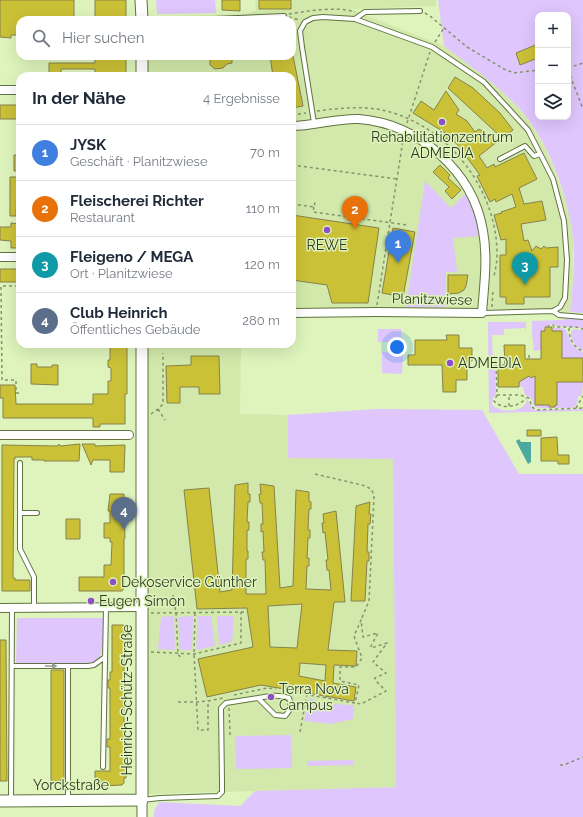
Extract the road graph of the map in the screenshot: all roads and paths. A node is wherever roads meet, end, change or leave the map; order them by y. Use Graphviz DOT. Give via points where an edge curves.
graph roads {
  1 [pos="141,0"];
  2 [pos="420,10"];
  3 [pos="142,16"];
  4 [pos="296,19"];
  5 [pos="355,19"];
  6 [pos="305,22"];
  7 [pos="444,28"];
  8 [pos="432,47"];
  9 [pos="142,60"];
  10 [pos="583,63"];
  11 [pos="571,68"];
  12 [pos="535,70"];
  13 [pos="142,72"];
  14 [pos="571,77"];
  15 [pos="0,90"];
  16 [pos="16,90"];
  17 [pos="583,109"];
  18 [pos="312,111"];
  19 [pos="296,114"];
  20 [pos="408,118"];
  21 [pos="314,123"];
  22 [pos="296,125"];
  23 [pos="405,130"];
  24 [pos="540,154"];
  25 [pos="500,159"];
  26 [pos="296,166"];
  27 [pos="397,179"];
  28 [pos="315,202"];
  29 [pos="296,205"];
  30 [pos="314,207"];
  31 [pos="356,215"];
  32 [pos="356,218"];
  33 [pos="377,218"];
  34 [pos="376,221"];
  35 [pos="391,223"];
  36 [pos="407,225"];
  37 [pos="0,257"];
  38 [pos="16,257"];
  39 [pos="493,281"];
  40 [pos="16,286"];
  41 [pos="493,289"];
  42 [pos="553,311"];
  43 [pos="376,312"];
  44 [pos="296,313"];
  45 [pos="482,313"];
  46 [pos="492,313"];
  47 [pos="583,317"];
  48 [pos="548,327"];
  49 [pos="569,328"];
  50 [pos="583,329"];
  51 [pos="142,348"];
  52 [pos="583,351"];
  53 [pos="163,353"];
  54 [pos="529,355"];
  55 [pos="530,359"];
  56 [pos="496,365"];
  57 [pos="19,393"];
  58 [pos="497,396"];
  59 [pos="509,396"];
  60 [pos="583,396"];
  61 [pos="526,398"];
  62 [pos="509,406"];
  63 [pos="576,408"];
  64 [pos="583,408"];
  65 [pos="158,409"];
  66 [pos="151,414"];
  67 [pos="165,420"];
  68 [pos="129,435"];
  69 [pos="0,436"];
  70 [pos="20,463"];
  71 [pos="315,474"];
  72 [pos="37,512"];
  73 [pos="20,513"];
  74 [pos="173,595"];
  75 [pos="0,608"];
  76 [pos="12,608"];
  77 [pos="34,608"];
  78 [pos="106,608"];
  79 [pos="143,610"];
  80 [pos="241,612"];
  81 [pos="247,612"];
  82 [pos="195,613"];
  83 [pos="176,614"];
  84 [pos="361,620"];
  85 [pos="143,652"];
  86 [pos="178,654"];
  87 [pos="194,654"];
  88 [pos="105,657"];
  89 [pos="181,658"];
  90 [pos="12,666"];
  91 [pos="68,666"];
  92 [pos="278,689"];
  93 [pos="284,690"];
  94 [pos="308,694"];
  95 [pos="326,697"];
  96 [pos="258,698"];
  97 [pos="208,701"];
  98 [pos="178,702"];
  99 [pos="196,702"];
  100 [pos="229,703"];
  101 [pos="326,704"];
  102 [pos="353,704"];
  103 [pos="300,732"];
  104 [pos="230,735"];
  105 [pos="583,757"];
  106 [pos="560,765"];
  107 [pos="103,766"];
  108 [pos="68,800"];
  109 [pos="142,800"];
  110 [pos="5,801"];
  111 [pos="142,817"];
  1 -- 3 [label="main road"];
  2 -- 5 [label="lane" via="365,12"];
  2 -- 7 [label="path"];
  4 -- 6 [label="path"];
  5 -- 6 [label="lane" via="323,17"];
  5 -- 8 [label="lane"];
  6 -- 18 [label="lane" via="300,31"];
  7 -- 8 [label="path"];
  7 -- 12 [label="path" via="467,47 504,69 514,73"];
  8 -- 20 [label="path"];
  8 -- 24 [label="lane" via="484,82 528,130"];
  9 -- 13 [label="main road"];
  10 -- 11 [label="path"];
  14 -- 17 [label="path"];
  15 -- 16 [label="street"];
  18 -- 19 [label="path"];
  18 -- 20 [label="path" via="369,108"];
  18 -- 21 [label="lane"];
  20 -- 23 [label="path"];
  20 -- 39 [label="path" via="453,150 468,167 481,190 490,210 494,229 497,256"];
  21 -- 22 [label="street, Planitzwiese"];
  21 -- 23 [label="street, Planitzwiese" via="358,119"];
  23 -- 27 [label="path"];
  23 -- 45 [label="street, Planitzwiese" via="422,140 449,163 464,181 478,208 486,254"];
  24 -- 25 [label="lane" via="534,156 525,146"];
  24 -- 42 [label="lane" via="553,178 564,221 565,298 560,307"];
  26 -- 27 [label="path"];
  27 -- 35 [label="path"];
  28 -- 30 [label="path"];
  29 -- 30 [label="path"];
  30 -- 32 [label="path" via="313,212"];
  31 -- 32 [label="path"];
  32 -- 34 [label="path"];
  33 -- 34 [label="path"];
  34 -- 35 [label="path"];
  35 -- 36 [label="path"];
  35 -- 43 [label="path"];
  37 -- 38 [label="street"];
  40 -- 57 [label="path" via="0,286 2,380 16,380 16,393"];
  41 -- 46 [label="path"];
  42 -- 46 [label="lane"];
  42 -- 47 [label="lane" via="559,315"];
  43 -- 44 [label="street, Planitzwiese"];
  43 -- 45 [label="street, Planitzwiese"];
  45 -- 46 [label="lane"];
  48 -- 49 [label="path" via="553,325"];
  49 -- 50 [label="path"];
  49 -- 52 [label="path" via="573,344"];
  51 -- 79 [label="main road, Heinrich-Schütz-Straße"];
  53 -- 65 [label="path" via="163,404"];
  54 -- 55 [label="path"];
  56 -- 58 [label="path"];
  58 -- 59 [label="path"];
  58 -- 62 [label="path" via="495,403"];
  59 -- 61 [label="path" via="520,395"];
  59 -- 62 [label="path"];
  60 -- 63 [label="path"];
  61 -- 62 [label="path" via="521,404"];
  61 -- 63 [label="path" via="529,398 537,410"];
  63 -- 64 [label="path"];
  65 -- 66 [label="path"];
  65 -- 67 [label="path"];
  68 -- 69 [label="street"];
  70 -- 73 [label="lane"];
  71 -- 84 [label="path" via="366,486 372,490 374,497 369,601"];
  72 -- 73 [label="lane"];
  73 -- 77 [label="lane" via="20,549 34,577"];
  74 -- 83 [label="path"];
  75 -- 76 [label="street"];
  76 -- 77 [label="street"];
  76 -- 90 [label="lane"];
  77 -- 78 [label="street"];
  78 -- 79 [label="street"];
  78 -- 88 [label="lane"];
  79 -- 83 [label="path"];
  79 -- 85 [label="main road, Heinrich-Schütz-Straße"];
  80 -- 81 [label="path"];
  80 -- 82 [label="path"];
  80 -- 87 [label="path" via="241,643"];
  82 -- 83 [label="path"];
  82 -- 87 [label="path"];
  83 -- 86 [label="path"];
  84 -- 102 [label="path" via="354,636 362,658 356,667 340,667 340,681 359,685"];
  84 -- 102 [label="path" via="363,637 378,633 371,648 387,643 373,662 386,673 375,678 386,690 361,704"];
  85 -- 86 [label="path"];
  85 -- 109 [label="main road, Heinrich-Schütz-Straße"];
  86 -- 87 [label="path"];
  86 -- 89 [label="path"];
  87 -- 99 [label="path"];
  88 -- 91 [label="lane" via="94,665"];
  88 -- 107 [label="lane"];
  90 -- 91 [label="lane, one-way"];
  90 -- 110 [label="lane"];
  91 -- 108 [label="lane"];
  92 -- 97 [label="path" via="267,688"];
  93 -- 94 [label="path"];
  94 -- 95 [label="path"];
  94 -- 103 [label="path"];
  95 -- 101 [label="path"];
  95 -- 102 [label="path"];
  96 -- 96 [label="lane" via="275,715 285,716 290,710 291,702 283,695"];
  96 -- 100 [label="lane"];
  97 -- 99 [label="path"];
  97 -- 99 [label="path" via="208,730 198,730"];
  98 -- 99 [label="path"];
  100 -- 104 [label="path"];
  100 -- 109 [label="lane" via="221,708 222,792 218,796"];
  105 -- 106 [label="path"];
  108 -- 109 [label="main road, Yorckstraße"];
  108 -- 110 [label="main road, Yorckstraße"];
  109 -- 111 [label="street, Heinrich-Schütz-Straße"];
}
